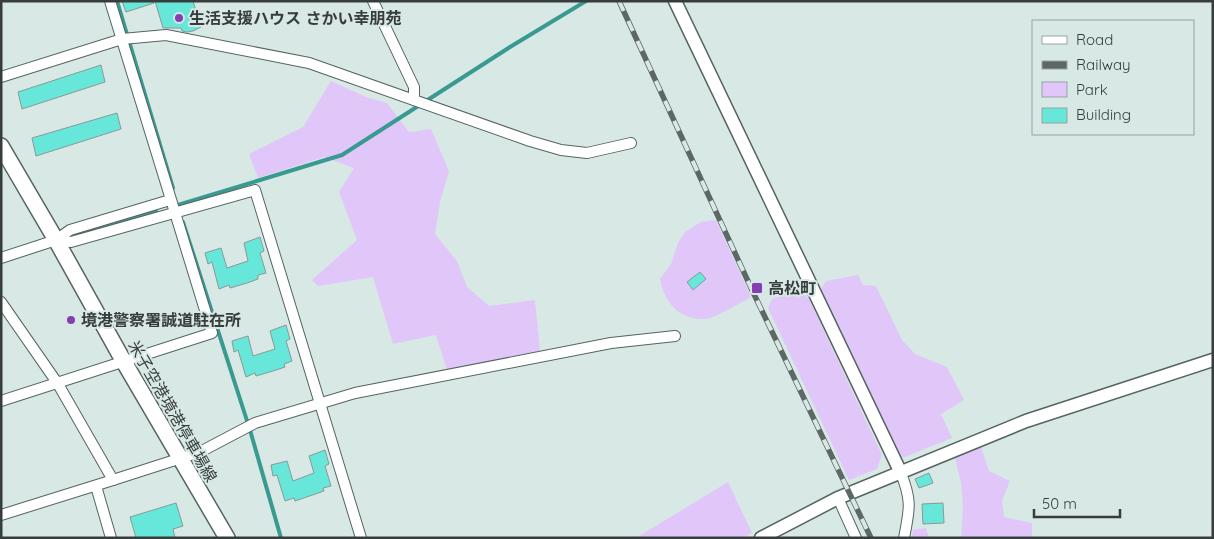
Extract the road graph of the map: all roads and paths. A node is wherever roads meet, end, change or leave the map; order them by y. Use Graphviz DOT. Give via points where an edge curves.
graph roads {
  1 [pos="110,1"];
  2 [pos="373,1"];
  3 [pos="675,1"];
  4 [pos="125,39"];
  5 [pos="1,77"];
  6 [pos="414,100"];
  7 [pos="631,143"];
  8 [pos="1,146"];
  9 [pos="170,200"];
  10 [pos="174,212"];
  11 [pos="56,240"];
  12 [pos="1,258"];
  13 [pos="1,302"];
  14 [pos="12,318"];
  15 [pos="1,321"];
  16 [pos="675,336"];
  17 [pos="1213,360"];
  18 [pos="124,362"];
  19 [pos="58,384"];
  20 [pos="1,401"];
  21 [pos="321,403"];
  22 [pos="181,460"];
  23 [pos="900,472"];
  24 [pos="113,480"];
  25 [pos="96,486"];
  26 [pos="838,498"];
  27 [pos="1,515"];
  28 [pos="111,538"];
  29 [pos="227,538"];
  30 [pos="361,538"];
  31 [pos="761,538"];
  32 [pos="856,538"];
  33 [pos="904,538"];
  1 -- 4 [label="street"];
  2 -- 6 [label="street" via="414,86"];
  3 -- 23 [label="street"];
  4 -- 5 [label="street"];
  4 -- 6 [label="street" via="166,35 310,63"];
  4 -- 9 [label="street"];
  6 -- 7 [label="street" via="561,150 587,153"];
  8 -- 11 [label="main road, 米子空港境港停車場線"];
  9 -- 10 [label="street"];
  9 -- 11 [label="street" via="70,230"];
  10 -- 11 [label="street" via="72,242"];
  10 -- 18 [label="street" via="212,333"];
  10 -- 21 [label="street" via="255,190"];
  11 -- 12 [label="street"];
  11 -- 18 [label="main road, 米子空港境港停車場線"];
  13 -- 14 [label="street"];
  14 -- 15 [label="street"];
  14 -- 19 [label="street"];
  16 -- 21 [label="street" via="611,343 406,382"];
  17 -- 23 [label="street" via="1026,421"];
  18 -- 19 [label="street"];
  18 -- 22 [label="main road, 米子空港境港停車場線"];
  19 -- 20 [label="street"];
  19 -- 24 [label="street"];
  21 -- 22 [label="street" via="255,422"];
  21 -- 30 [label="street"];
  22 -- 24 [label="street"];
  22 -- 29 [label="main road, 米子空港境港停車場線"];
  23 -- 26 [label="street"];
  23 -- 33 [label="street" via="910,498"];
  24 -- 25 [label="street"];
  25 -- 27 [label="street"];
  25 -- 28 [label="street"];
  26 -- 31 [label="street"];
  26 -- 32 [label="street"];
}
